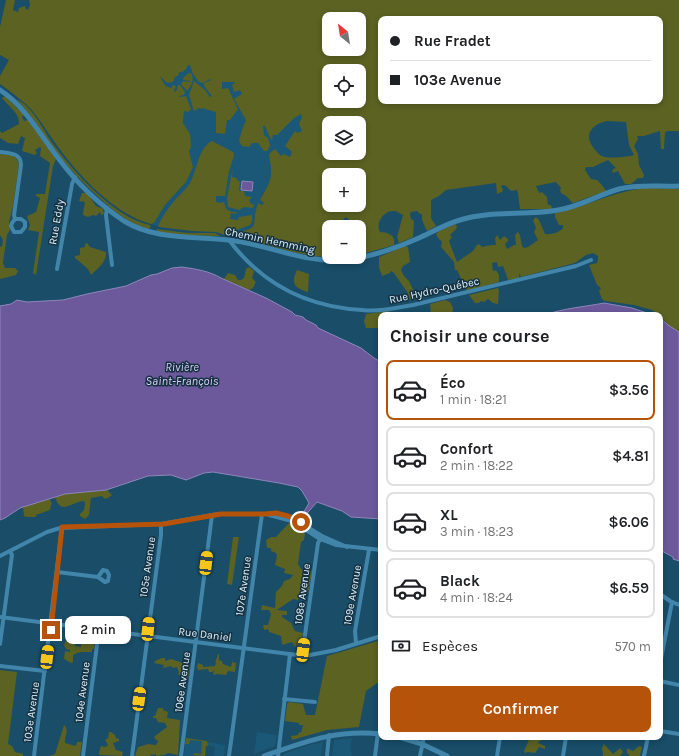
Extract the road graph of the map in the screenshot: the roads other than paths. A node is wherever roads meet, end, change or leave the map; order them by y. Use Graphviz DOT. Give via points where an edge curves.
graph roads {
  1 [pos="0,90"];
  2 [pos="0,152"];
  3 [pos="75,177"];
  4 [pos="679,186"];
  5 [pos="107,208"];
  6 [pos="15,219"];
  7 [pos="229,240"];
  8 [pos="239,241"];
  9 [pos="236,249"];
  10 [pos="591,260"];
  11 [pos="112,266"];
  12 [pos="57,269"];
  13 [pos="264,514"];
  14 [pos="212,515"];
  15 [pos="161,524"];
  16 [pos="62,527"];
  17 [pos="321,537"];
  18 [pos="369,550"];
  19 [pos="378,550"];
  20 [pos="10,551"];
  21 [pos="0,556"];
  22 [pos="57,572"];
  23 [pos="98,577"];
  24 [pos="663,596"];
  25 [pos="672,602"];
  26 [pos="679,605"];
  27 [pos="2,617"];
  28 [pos="51,623"];
  29 [pos="99,630"];
  30 [pos="147,636"];
  31 [pos="378,637"];
  32 [pos="196,642"];
  33 [pos="356,643"];
  34 [pos="0,644"];
  35 [pos="244,648"];
  36 [pos="663,648"];
  37 [pos="290,654"];
  38 [pos="302,656"];
  39 [pos="0,666"];
  40 [pos="45,671"];
  41 [pos="663,682"];
  42 [pos="679,685"];
  43 [pos="284,699"];
  44 [pos="315,702"];
  45 [pos="663,731"];
  46 [pos="378,734"];
  47 [pos="679,734"];
  48 [pos="329,735"];
  49 [pos="379,740"];
  50 [pos="409,740"];
  51 [pos="423,740"];
  52 [pos="500,740"];
  53 [pos="566,740"];
  54 [pos="647,740"];
  55 [pos="422,744"];
  56 [pos="278,753"];
  57 [pos="34,756"];
  58 [pos="83,756"];
  59 [pos="132,756"];
  60 [pos="180,756"];
  61 [pos="229,756"];
  62 [pos="264,756"];
  63 [pos="327,756"];
  64 [pos="376,756"];
  65 [pos="420,756"];
  66 [pos="447,756"];
  67 [pos="497,756"];
  68 [pos="563,756"];
  69 [pos="644,756"];
  1 -- 3 [label="street, Chemin Hemming" via="22,109"];
  2 -- 6 [label="street" via="16,155 21,162"];
  3 -- 5 [label="street, Chemin Hemming"];
  3 -- 12 [label="street, Rue Eddy"];
  4 -- 8 [label="street, Chemin Hemming" via="630,187 554,211 472,217 451,223 383,252 352,259 315,260"];
  5 -- 7 [label="street, Chemin Hemming" via="129,223 150,232"];
  5 -- 11 [label="street"];
  7 -- 8 [label="street, Chemin Hemming"];
  7 -- 9 [label="street, Rue Hydro-Québec"];
  8 -- 9 [label="street" via="235,244"];
  9 -- 10 [label="street, Rue Hydro-Québec" via="254,269 282,288 324,305 362,310 386,310 413,305 576,266"];
  13 -- 14 [label="street"];
  13 -- 17 [label="street" via="292,521"];
  13 -- 35 [label="street, 107e Avenue"];
  14 -- 15 [label="street"];
  14 -- 32 [label="street, 106e Avenue"];
  15 -- 16 [label="street"];
  15 -- 30 [label="street, 105e Avenue"];
  16 -- 20 [label="street"];
  16 -- 22 [label="street, 103e Avenue"];
  17 -- 18 [label="street" via="339,546"];
  17 -- 38 [label="street, 108e Avenue"];
  18 -- 19 [label="street"];
  18 -- 33 [label="street, 109e Avenue" via="355,632"];
  20 -- 21 [label="street"];
  20 -- 27 [label="street" via="12,556"];
  22 -- 23 [label="street"];
  22 -- 28 [label="street, 103e Avenue"];
  24 -- 25 [label="street"];
  25 -- 26 [label="street"];
  25 -- 36 [label="street"];
  27 -- 28 [label="street, Rue Daniel"];
  27 -- 34 [label="street"];
  28 -- 29 [label="street, Rue Daniel"];
  28 -- 40 [label="street, 103e Avenue"];
  29 -- 30 [label="street, Rue Daniel"];
  29 -- 58 [label="street, 104e Avenue"];
  30 -- 32 [label="street, Rue Daniel"];
  30 -- 59 [label="street, 105e Avenue"];
  31 -- 33 [label="street, Rue Daniel"];
  32 -- 35 [label="street, Rue Daniel"];
  32 -- 60 [label="street, 106e Avenue"];
  33 -- 38 [label="street, Rue Daniel" via="336,650"];
  35 -- 37 [label="street, Rue Daniel"];
  35 -- 61 [label="street, 107e Avenue"];
  37 -- 38 [label="street, Rue Daniel"];
  37 -- 43 [label="street"];
  39 -- 40 [label="street"];
  40 -- 57 [label="street, 103e Avenue"];
  41 -- 42 [label="street"];
  43 -- 44 [label="street"];
  43 -- 56 [label="street"];
  45 -- 47 [label="street"];
  46 -- 48 [label="street" via="362,732"];
  48 -- 56 [label="street"];
  48 -- 63 [label="street"];
  49 -- 64 [label="street"];
  50 -- 55 [label="street"];
  51 -- 55 [label="street"];
  52 -- 67 [label="street"];
  53 -- 68 [label="street"];
  54 -- 69 [label="street"];
  55 -- 65 [label="street"];
  55 -- 66 [label="street"];
  56 -- 62 [label="street"];
}
